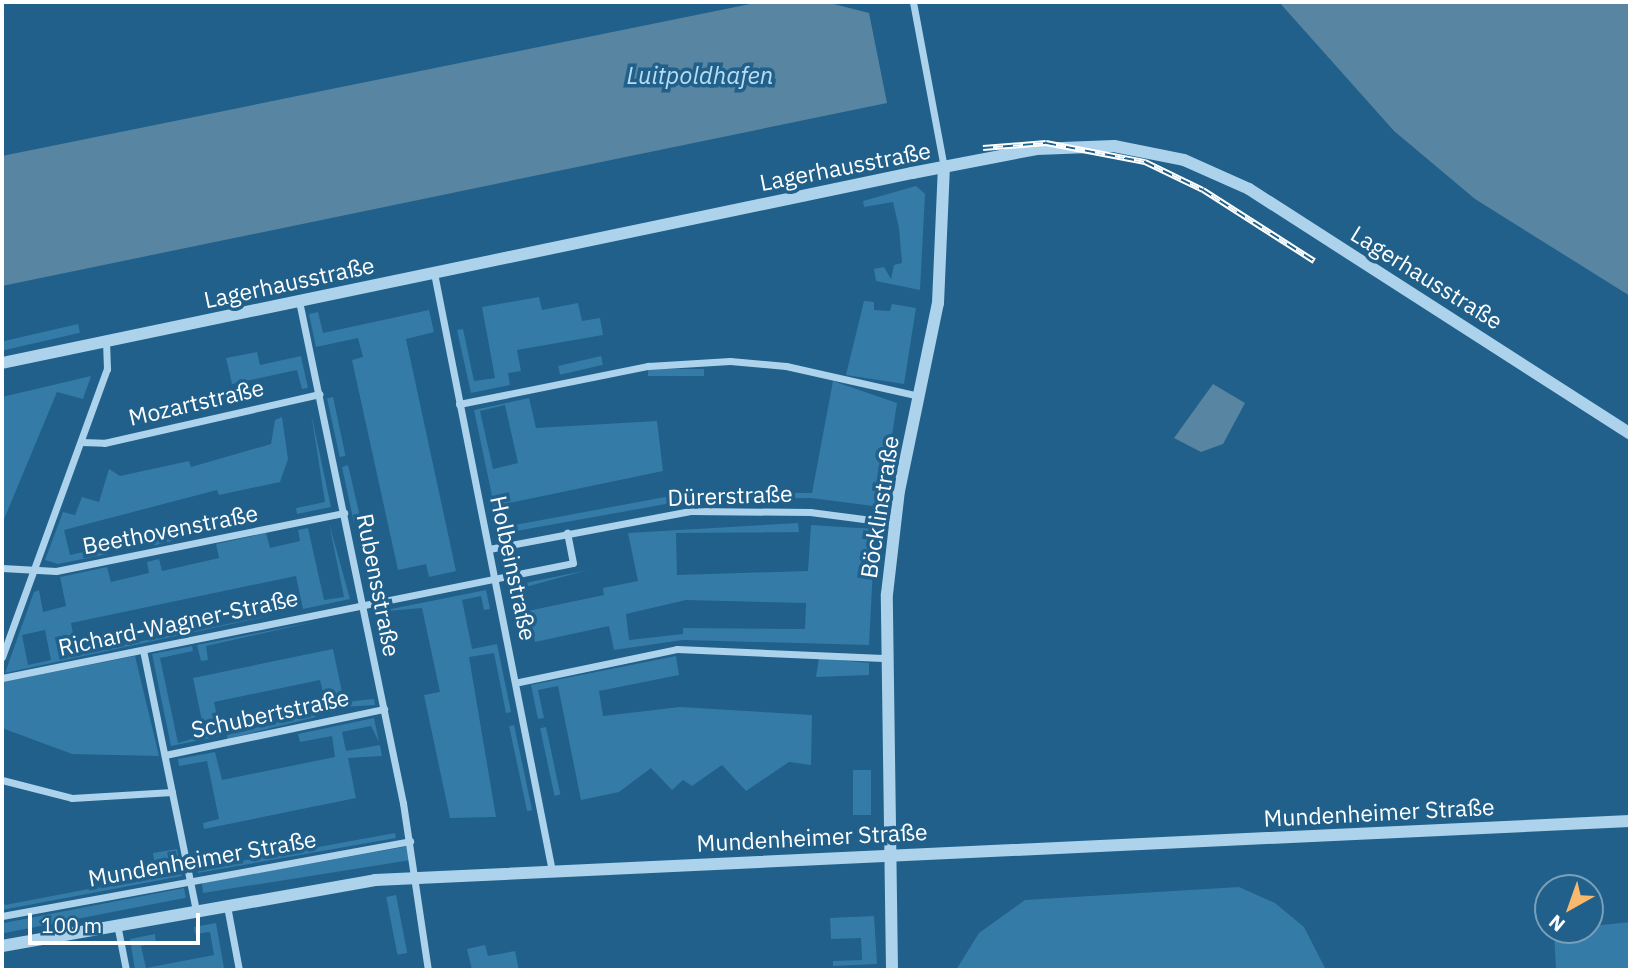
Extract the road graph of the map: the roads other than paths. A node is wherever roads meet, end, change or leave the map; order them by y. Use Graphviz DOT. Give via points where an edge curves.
graph roads {
  1 [pos="913,2"];
  2 [pos="944,168"];
  3 [pos="434,273"];
  4 [pos="299,301"];
  5 [pos="106,341"];
  6 [pos="2,363"];
  7 [pos="320,394"];
  8 [pos="919,396"];
  9 [pos="459,404"];
  10 [pos="1630,434"];
  11 [pos="81,442"];
  12 [pos="344,513"];
  13 [pos="894,523"];
  14 [pos="567,533"];
  15 [pos="489,549"];
  16 [pos="2,568"];
  17 [pos="32,570"];
  18 [pos="495,579"];
  19 [pos="362,603"];
  20 [pos="143,650"];
  21 [pos="2,657"];
  22 [pos="883,658"];
  23 [pos="2,678"];
  24 [pos="519,682"];
  25 [pos="384,709"];
  26 [pos="164,755"];
  27 [pos="2,780"];
  28 [pos="172,792"];
  29 [pos="1630,821"];
  30 [pos="410,841"];
  31 [pos="887,855"];
  32 [pos="552,871"];
  33 [pos="415,877"];
  34 [pos="191,881"];
  35 [pos="227,905"];
  36 [pos="196,910"];
  37 [pos="2,916"];
  38 [pos="117,924"];
  39 [pos="2,946"];
  40 [pos="126,970"];
  41 [pos="239,970"];
  42 [pos="428,970"];
  43 [pos="892,970"];
  1 -- 2 [label="street"];
  2 -- 3 [label="street, Lagerhausstraße"];
  2 -- 8 [label="street, Böcklinstraße" via="939,303"];
  2 -- 10 [label="street, Lagerhausstraße" via="1093,145 1184,160 1249,189"];
  3 -- 4 [label="street, Lagerhausstraße"];
  3 -- 9 [label="street, Holbeinstraße"];
  4 -- 5 [label="street, Lagerhausstraße"];
  4 -- 7 [label="street, Rubensstraße"];
  5 -- 6 [label="street, Lagerhausstraße"];
  5 -- 11 [label="street" via="107,369"];
  7 -- 11 [label="street, Mozartstraße" via="104,443"];
  7 -- 12 [label="street, Rubensstraße"];
  8 -- 9 [label="street" via="786,366 730,361 648,366"];
  8 -- 13 [label="street, Böcklinstraße"];
  9 -- 15 [label="street, Holbeinstraße"];
  11 -- 17 [label="street"];
  12 -- 17 [label="street, Beethovenstraße" via="56,571"];
  12 -- 19 [label="street, Rubensstraße"];
  13 -- 14 [label="street, Dürerstraße" via="810,512 690,511"];
  13 -- 22 [label="street, Böcklinstraße"];
  14 -- 15 [label="street, Dürerstraße"];
  14 -- 18 [label="street" via="573,563"];
  15 -- 18 [label="street, Holbeinstraße"];
  16 -- 17 [label="street, Beethovenstraße"];
  17 -- 21 [label="street"];
  18 -- 19 [label="street"];
  18 -- 24 [label="street, Holbeinstraße"];
  19 -- 20 [label="street, Richard-Wagner-Straße"];
  19 -- 25 [label="street, Rubensstraße"];
  20 -- 23 [label="street, Richard-Wagner-Straße"];
  20 -- 26 [label="street"];
  22 -- 24 [label="street" via="677,649"];
  22 -- 31 [label="street, Böcklinstraße"];
  24 -- 32 [label="street, Holbeinstraße"];
  25 -- 26 [label="street, Schubertstraße"];
  25 -- 30 [label="street, Rubensstraße"];
  26 -- 28 [label="street"];
  27 -- 28 [label="street" via="72,799"];
  28 -- 34 [label="street"];
  29 -- 31 [label="street, Mundenheimer Straße"];
  30 -- 33 [label="street, Rubensstraße"];
  30 -- 34 [label="street, Mundenheimer Straße"];
  31 -- 32 [label="street, Mundenheimer Straße"];
  31 -- 43 [label="street, Böcklinstraße"];
  32 -- 33 [label="street, Mundenheimer Straße"];
  33 -- 35 [label="street, Mundenheimer Straße"];
  33 -- 42 [label="street, Rubensstraße"];
  34 -- 36 [label="street"];
  34 -- 37 [label="street, Mundenheimer Straße"];
  35 -- 36 [label="street, Mundenheimer Straße"];
  35 -- 41 [label="street"];
  36 -- 38 [label="street, Mundenheimer Straße"];
  38 -- 39 [label="street, Mundenheimer Straße"];
  38 -- 40 [label="street"];
}
